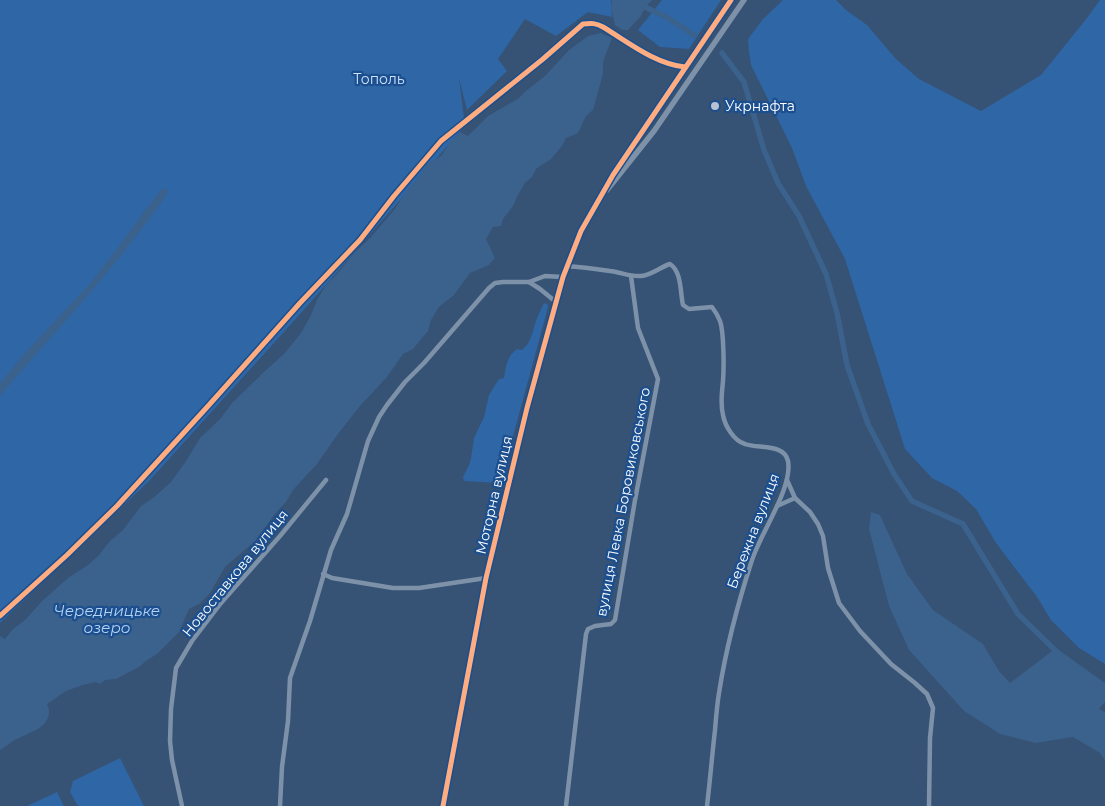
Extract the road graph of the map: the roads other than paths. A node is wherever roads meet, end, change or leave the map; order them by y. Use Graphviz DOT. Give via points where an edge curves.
graph roads {
  1 [pos="731,0"];
  2 [pos="744,0"];
  3 [pos="685,67"];
  4 [pos="600,200"];
  5 [pos="566,266"];
  6 [pos="563,276"];
  7 [pos="631,276"];
  8 [pos="529,282"];
  9 [pos="556,302"];
  10 [pos="326,480"];
  11 [pos="787,480"];
  12 [pos="795,498"];
  13 [pos="778,506"];
  14 [pos="323,574"];
  15 [pos="486,578"];
  16 [pos="0,616"];
  17 [pos="182,806"];
  18 [pos="280,806"];
  19 [pos="444,806"];
  20 [pos="566,806"];
  21 [pos="707,806"];
  22 [pos="929,806"];
  1 -- 3 [label="street"];
  2 -- 4 [label="street" via="654,130"];
  3 -- 4 [label="street" via="613,175"];
  3 -- 16 [label="street" via="656,59 596,23 583,24 441,141 360,240 117,506"];
  4 -- 5 [label="street, Моторна вулиця" via="581,231"];
  5 -- 6 [label="street, Моторна вулиця"];
  5 -- 7 [label="street, Бережна вулиця"];
  6 -- 8 [label="street" via="545,276"];
  6 -- 9 [label="street, Моторна вулиця"];
  7 -- 11 [label="street, Бережна вулиця" via="650,274 670,264 678,273 685,307 714,309 722,336 723,416 741,443 776,449 786,456"];
  7 -- 20 [label="street, вулиця Левка Боровиковського" via="638,328 658,379 615,620 611,624 588,629 586,634"];
  8 -- 9 [label="street"];
  8 -- 14 [label="street" via="495,283 489,288 387,405 368,441 347,514"];
  9 -- 15 [label="street, Моторна вулиця"];
  10 -- 17 [label="street, Новоставкова вулиця" via="221,603 176,668 170,741"];
  11 -- 12 [label="street"];
  11 -- 13 [label="street, Бережна вулиця"];
  12 -- 13 [label="street"];
  12 -- 22 [label="street" via="818,524 839,603 891,664 927,694 934,708"];
  13 -- 21 [label="street, Бережна вулиця" via="753,557 735,613 719,693"];
  14 -- 15 [label="street" via="393,588 418,588"];
  14 -- 18 [label="street" via="290,678"];
  15 -- 19 [label="street, Моторна вулиця"];
}
